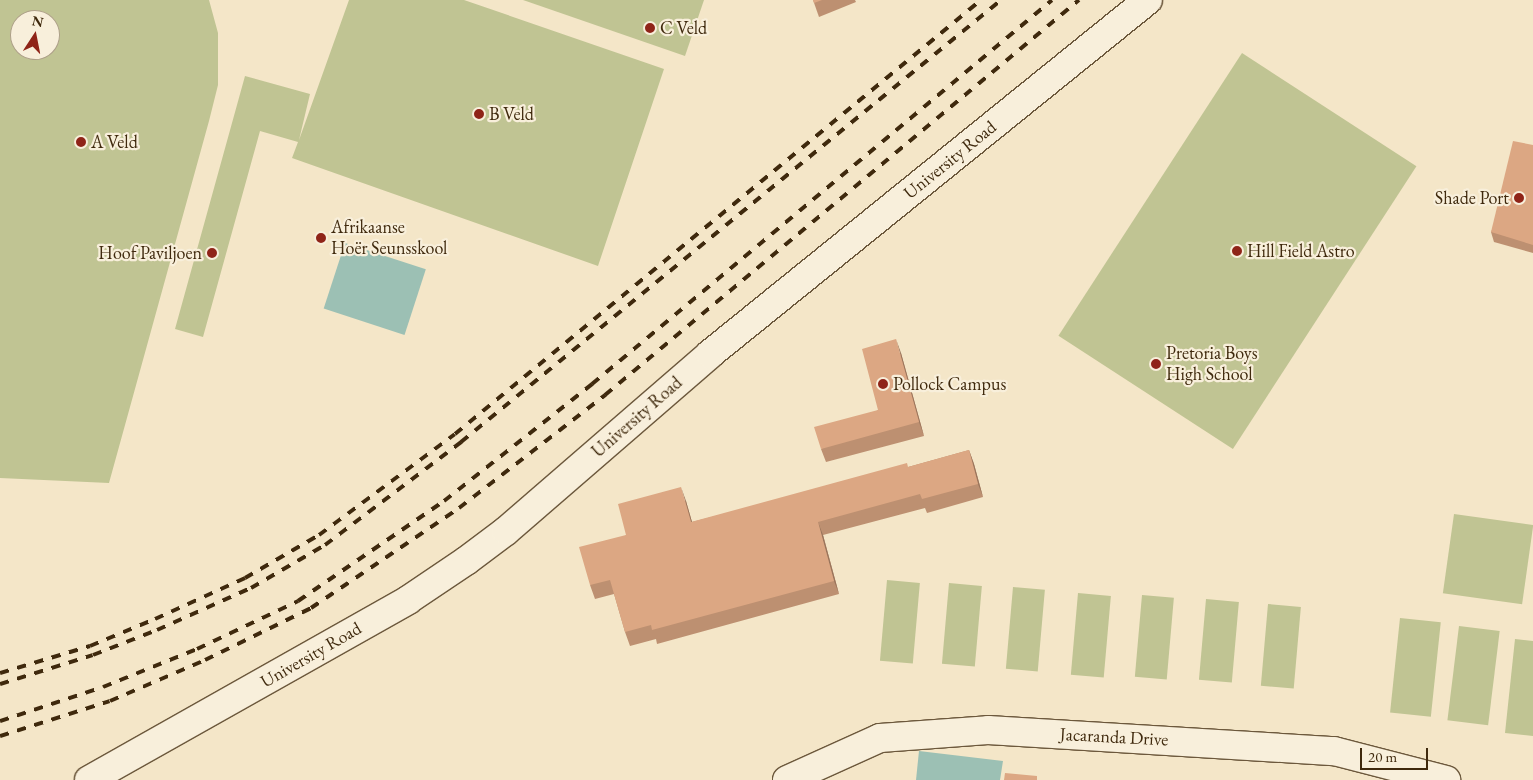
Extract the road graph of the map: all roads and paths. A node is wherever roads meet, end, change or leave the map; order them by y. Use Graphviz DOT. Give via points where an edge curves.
graph roads {
  1 [pos="1148,0"];
  2 [pos="89,780"];
  3 [pos="787,780"];
  4 [pos="1446,780"];
  1 -- 2 [label="street, University Road" via="710,354 506,532 408,600"];
  3 -- 4 [label="street, Jacaranda Drive" via="880,738 988,730 1334,751"];
}
